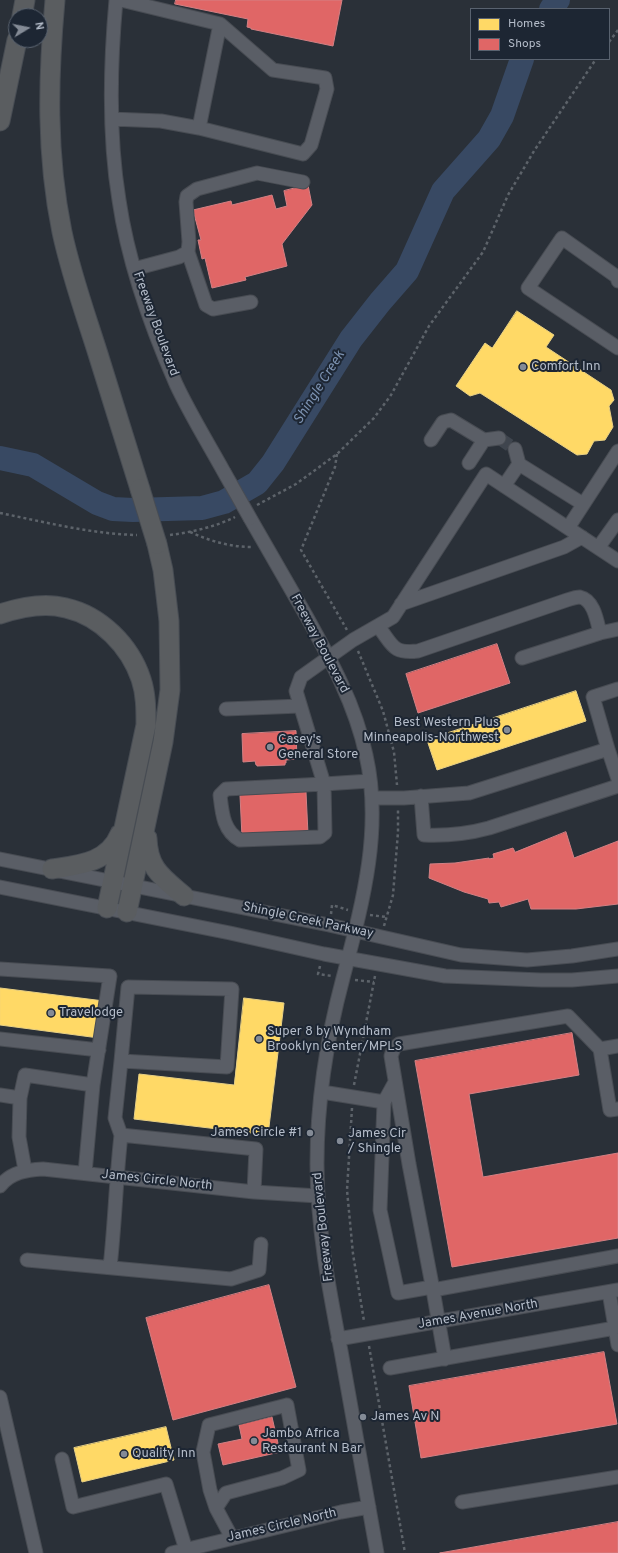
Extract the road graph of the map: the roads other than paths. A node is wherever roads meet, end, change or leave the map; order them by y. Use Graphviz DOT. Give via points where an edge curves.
graph roads {
  1 [pos="55,0"];
  2 [pos="116,0"];
  3 [pos="121,0"];
  4 [pos="220,24"];
  5 [pos="15,48"];
  6 [pos="112,119"];
  7 [pos="0,120"];
  8 [pos="199,128"];
  9 [pos="304,182"];
  10 [pos="188,252"];
  11 [pos="134,269"];
  12 [pos="618,281"];
  13 [pos="251,302"];
  14 [pos="618,348"];
  15 [pos="499,438"];
  16 [pos="432,440"];
  17 [pos="484,440"];
  18 [pos="515,449"];
  19 [pos="618,451"];
  20 [pos="469,463"];
  21 [pos="519,464"];
  22 [pos="504,486"];
  23 [pos="583,504"];
  24 [pos="618,520"];
  25 [pos="568,528"];
  26 [pos="582,537"];
  27 [pos="598,548"];
  28 [pos="618,561"];
  29 [pos="401,604"];
  30 [pos="0,614"];
  31 [pos="378,626"];
  32 [pos="618,628"];
  33 [pos="600,633"];
  34 [pos="330,657"];
  35 [pos="522,658"];
  36 [pos="618,689"];
  37 [pos="300,706"];
  38 [pos="226,709"];
  39 [pos="608,749"];
  40 [pos="618,779"];
  41 [pos="370,781"];
  42 [pos="324,784"];
  43 [pos="618,786"];
  44 [pos="421,796"];
  45 [pos="372,798"];
  46 [pos="127,818"];
  47 [pos="147,822"];
  48 [pos="0,859"];
  49 [pos="52,869"];
  50 [pos="112,882"];
  51 [pos="133,886"];
  52 [pos="0,887"];
  53 [pos="184,896"];
  54 [pos="107,908"];
  55 [pos="127,912"];
  56 [pos="355,931"];
  57 [pos="618,949"];
  58 [pos="349,958"];
  59 [pos="0,969"];
  60 [pos="618,976"];
  61 [pos="0,1039"];
  62 [pos="618,1046"];
  63 [pos="600,1049"];
  64 [pos="99,1050"];
  65 [pos="121,1060"];
  66 [pos="396,1082"];
  67 [pos="93,1084"];
  68 [pos="322,1092"];
  69 [pos="0,1095"];
  70 [pos="20,1098"];
  71 [pos="384,1102"];
  72 [pos="618,1109"];
  73 [pos="121,1135"];
  74 [pos="25,1170"];
  75 [pos="84,1173"];
  76 [pos="116,1178"];
  77 [pos="0,1186"];
  78 [pos="254,1192"];
  79 [pos="318,1196"];
  80 [pos="260,1244"];
  81 [pos="618,1256"];
  82 [pos="27,1260"];
  83 [pos="110,1267"];
  84 [pos="433,1289"];
  85 [pos="613,1291"];
  86 [pos="438,1322"];
  87 [pos="615,1328"];
  88 [pos="338,1339"];
  89 [pos="618,1345"];
  90 [pos="445,1358"];
  91 [pos="390,1368"];
  92 [pos="0,1397"];
  93 [pos="62,1459"];
  94 [pos="618,1477"];
  95 [pos="462,1502"];
  96 [pos="369,1507"];
  97 [pos="216,1508"];
  98 [pos="232,1538"];
  99 [pos="186,1550"];
  100 [pos="36,1553"];
  101 [pos="172,1553"];
  102 [pos="377,1553"];
  1 -- 47 [label="highway, bridge" via="49,108 59,217 77,290 140,490 163,539 170,670 163,742"];
  2 -- 6 [label="street, Freeway Boulevard" via="112,55"];
  3 -- 4 [label="street"];
  4 -- 8 [label="street"];
  4 -- 8 [label="street" via="274,70 325,78 327,90 311,145 303,154"];
  5 -- 7 [label="highway"];
  6 -- 8 [label="street" via="161,121"];
  6 -- 11 [label="street, Freeway Boulevard" via="119,199"];
  9 -- 10 [label="street" via="257,173 197,189 187,196 186,202 190,242"];
  10 -- 11 [label="street" via="179,257"];
  10 -- 13 [label="street" via="206,304 213,309"];
  11 -- 34 [label="street, Freeway Boulevard, bridge" via="160,346 177,386"];
  12 -- 14 [label="street" via="617,277 562,238 528,288"];
  15 -- 17 [label="street"];
  16 -- 17 [label="street" via="443,422 451,420"];
  17 -- 20 [label="street"];
  18 -- 21 [label="street"];
  19 -- 23 [label="street"];
  21 -- 22 [label="street"];
  21 -- 23 [label="street"];
  22 -- 25 [label="street"];
  22 -- 29 [label="street" via="486,474"];
  23 -- 25 [label="street"];
  24 -- 27 [label="street"];
  25 -- 26 [label="street"];
  26 -- 27 [label="street"];
  26 -- 29 [label="street" via="564,547"];
  27 -- 28 [label="street"];
  29 -- 31 [label="street" via="393,617"];
  30 -- 46 [label="highway" via="39,606 80,612 113,635 130,655 144,692 146,725"];
  31 -- 33 [label="street" via="397,650 418,651 579,597 587,601 593,609"];
  31 -- 34 [label="street"];
  32 -- 33 [label="street"];
  33 -- 35 [label="street"];
  34 -- 37 [label="street" via="301,677 296,691"];
  34 -- 41 [label="street, Freeway Boulevard" via="361,734"];
  36 -- 39 [label="street" via="593,697"];
  37 -- 38 [label="street"];
  37 -- 42 [label="street"];
  39 -- 40 [label="street"];
  39 -- 44 [label="street" via="469,793"];
  41 -- 42 [label="street"];
  41 -- 45 [label="street, Freeway Boulevard"];
  42 -- 42 [label="street" via="325,833 320,837 240,840 234,836 222,817 220,795 226,789"];
  43 -- 44 [label="street" via="472,833 447,836 424,835"];
  44 -- 45 [label="street"];
  45 -- 56 [label="street, Freeway Boulevard" via="366,887"];
  46 -- 49 [label="highway" via="112,849 99,858"];
  46 -- 50 [label="highway"];
  47 -- 51 [label="highway"];
  47 -- 53 [label="highway" via="147,848 152,864 162,878"];
  48 -- 49 [label="street, Shingle Creek Parkway"];
  49 -- 50 [label="street, Shingle Creek Parkway"];
  50 -- 51 [label="street, Shingle Creek Parkway"];
  50 -- 54 [label="highway"];
  51 -- 53 [label="street, Shingle Creek Parkway"];
  51 -- 55 [label="highway"];
  52 -- 54 [label="street"];
  53 -- 56 [label="street, Shingle Creek Parkway"];
  54 -- 55 [label="street"];
  55 -- 58 [label="street"];
  56 -- 57 [label="street, Shingle Creek Parkway" via="461,954 527,960"];
  56 -- 58 [label="street, Freeway Boulevard"];
  58 -- 60 [label="street" via="445,976 541,980"];
  58 -- 68 [label="street, Freeway Boulevard" via="327,1052"];
  59 -- 64 [label="street" via="110,976"];
  61 -- 64 [label="street"];
  62 -- 63 [label="street"];
  63 -- 66 [label="street" via="568,1016 399,1044 391,1056"];
  63 -- 72 [label="street" via="610,1110"];
  64 -- 67 [label="street"];
  65 -- 65 [label="street" via="227,1067 232,989 128,988"];
  65 -- 73 [label="street" via="116,1118"];
  66 -- 71 [label="street"];
  66 -- 84 [label="street"];
  67 -- 70 [label="street" via="25,1075"];
  67 -- 75 [label="street"];
  68 -- 71 [label="street"];
  68 -- 79 [label="street, Freeway Boulevard" via="318,1131"];
  69 -- 70 [label="street"];
  70 -- 74 [label="street" via="19,1137"];
  71 -- 84 [label="street" via="380,1210 398,1293"];
  73 -- 76 [label="street"];
  73 -- 78 [label="street" via="256,1149"];
  74 -- 75 [label="street, James Circle North"];
  74 -- 77 [label="street, James Circle North" via="11,1176"];
  75 -- 76 [label="street, James Circle North"];
  76 -- 78 [label="street, James Circle North"];
  76 -- 83 [label="street"];
  78 -- 79 [label="street, James Circle North"];
  79 -- 88 [label="street, Freeway Boulevard"];
  80 -- 83 [label="street" via="259,1270 231,1279"];
  81 -- 84 [label="street"];
  82 -- 83 [label="street"];
  84 -- 86 [label="street"];
  85 -- 86 [label="street, James Avenue North"];
  85 -- 87 [label="street"];
  86 -- 88 [label="street, James Avenue North"];
  86 -- 90 [label="street"];
  87 -- 89 [label="street"];
  87 -- 90 [label="street"];
  88 -- 96 [label="street, Freeway Boulevard"];
  90 -- 91 [label="street"];
  92 -- 100 [label="street"];
  93 -- 99 [label="street" via="73,1507 166,1484"];
  94 -- 95 [label="street"];
  96 -- 98 [label="street, James Circle North"];
  96 -- 102 [label="street, Freeway Boulevard"];
  97 -- 97 [label="street" via="203,1452 209,1425 287,1406 299,1470 282,1478 226,1493"];
  97 -- 98 [label="street"];
  98 -- 99 [label="street, James Circle North"];
  99 -- 101 [label="street, James Circle North"];
}
